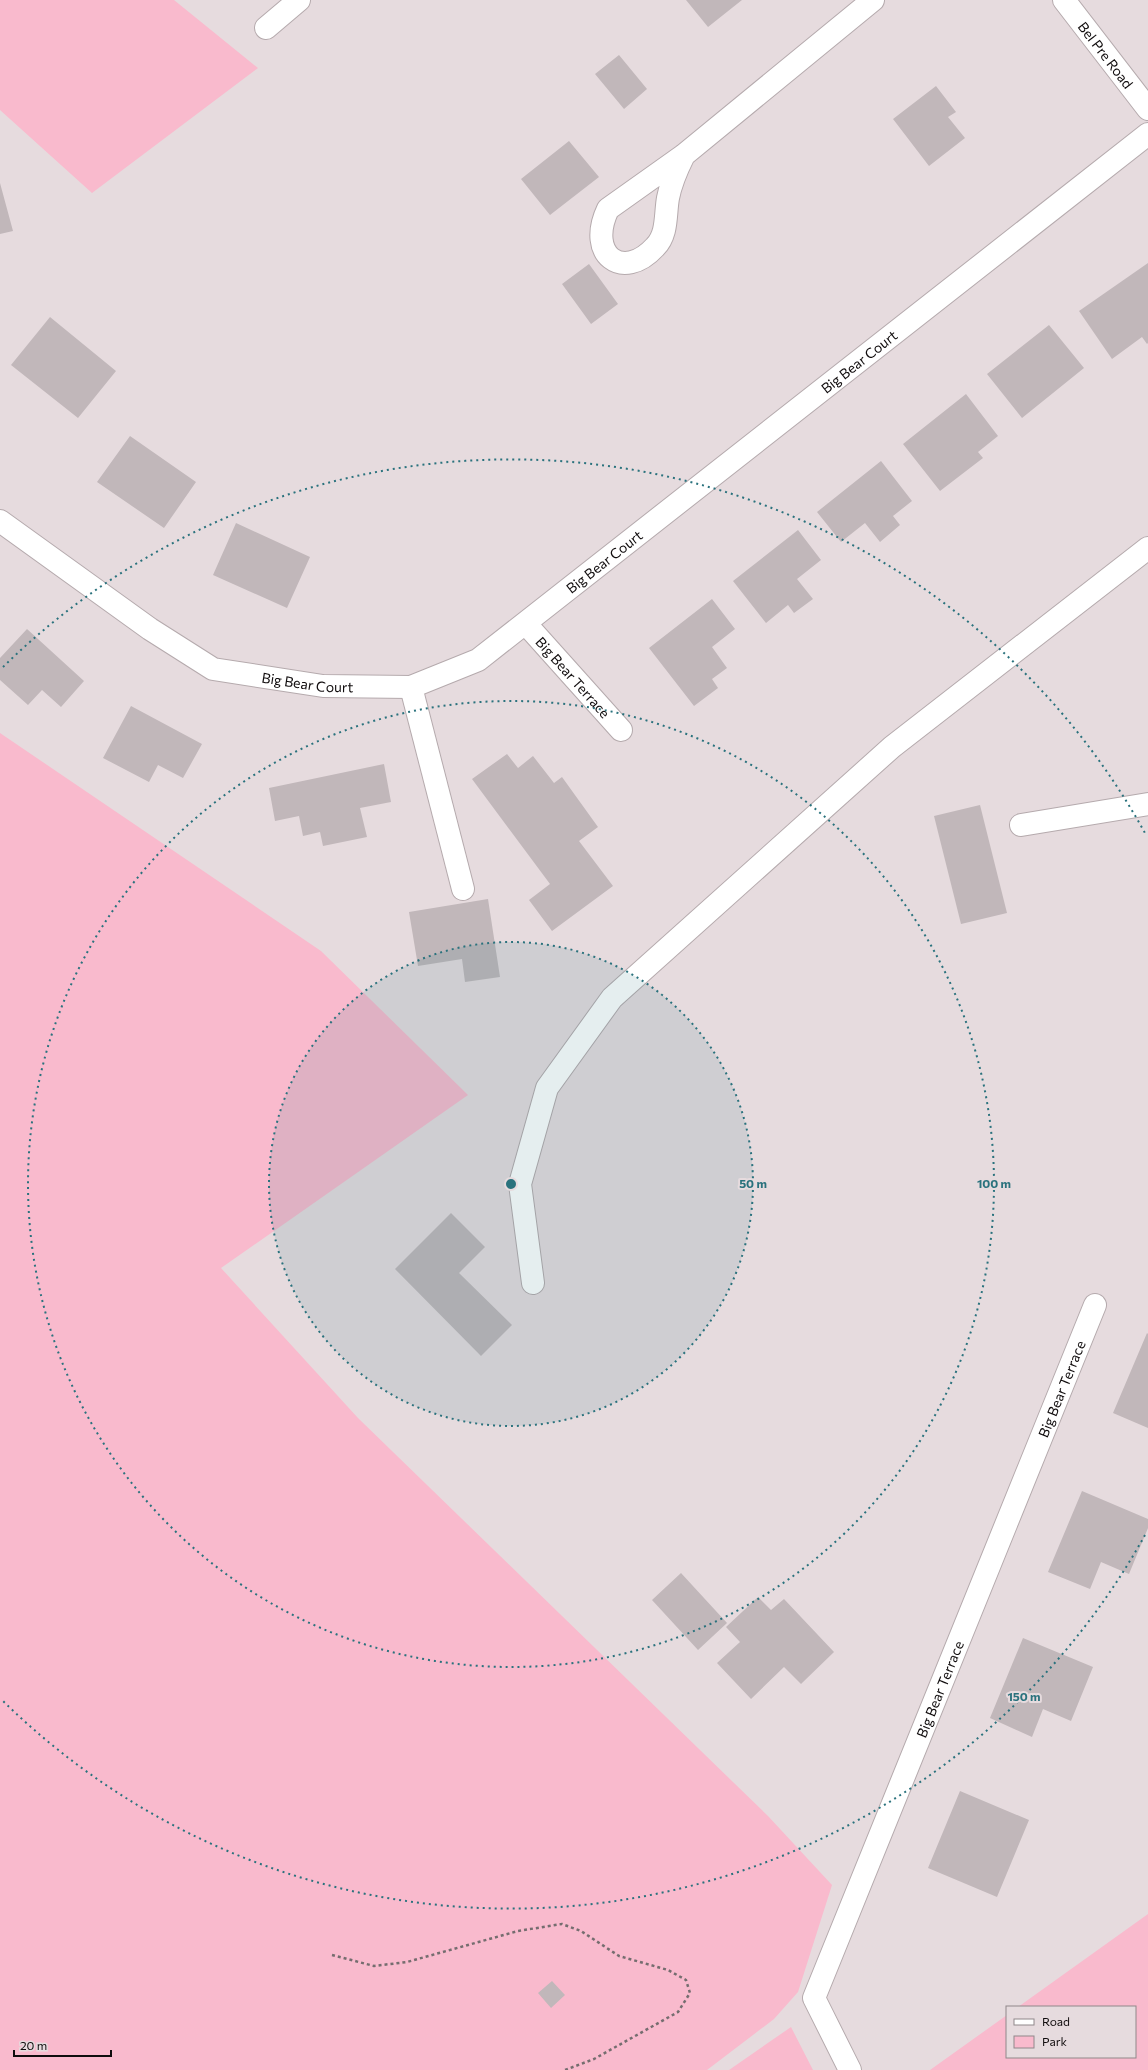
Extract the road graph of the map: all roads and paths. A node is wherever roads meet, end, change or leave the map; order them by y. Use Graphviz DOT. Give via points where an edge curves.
graph roads {
  1 [pos="300,0"];
  2 [pos="873,0"];
  3 [pos="1064,0"];
  4 [pos="266,28"];
  5 [pos="1148,109"];
  6 [pos="1148,134"];
  7 [pos="684,155"];
  8 [pos="0,521"];
  9 [pos="1148,548"];
  10 [pos="526,624"];
  11 [pos="411,687"];
  12 [pos="621,730"];
  13 [pos="1148,804"];
  14 [pos="1021,825"];
  15 [pos="463,889"];
  16 [pos="533,1283"];
  17 [pos="1094,1305"];
  18 [pos="332,1955"];
  19 [pos="565,2070"];
  20 [pos="850,2070"];
  1 -- 4 [label="street"];
  2 -- 7 [label="street"];
  3 -- 5 [label="street, Bel Pre Road"];
  6 -- 10 [label="street, Big Bear Court"];
  7 -- 7 [label="street" via="673,177 666,220 657,246 645,257 630,262 611,259 605,253 601,242 603,221 608,209"];
  8 -- 11 [label="street, Big Bear Court" via="150,629 213,669 323,686"];
  9 -- 16 [label="street" via="892,748 612,998 547,1088 520,1184"];
  10 -- 11 [label="street, Big Bear Court" via="478,660"];
  10 -- 12 [label="street, Big Bear Terrace"];
  11 -- 15 [label="street"];
  13 -- 14 [label="street"];
  17 -- 20 [label="street, Big Bear Terrace" via="814,1998"];
  18 -- 19 [label="path" via="374,1966 407,1962 518,1931 562,1924 581,1931 619,1956 668,1970 686,1980 690,1993 678,2012 594,2059"];
}
